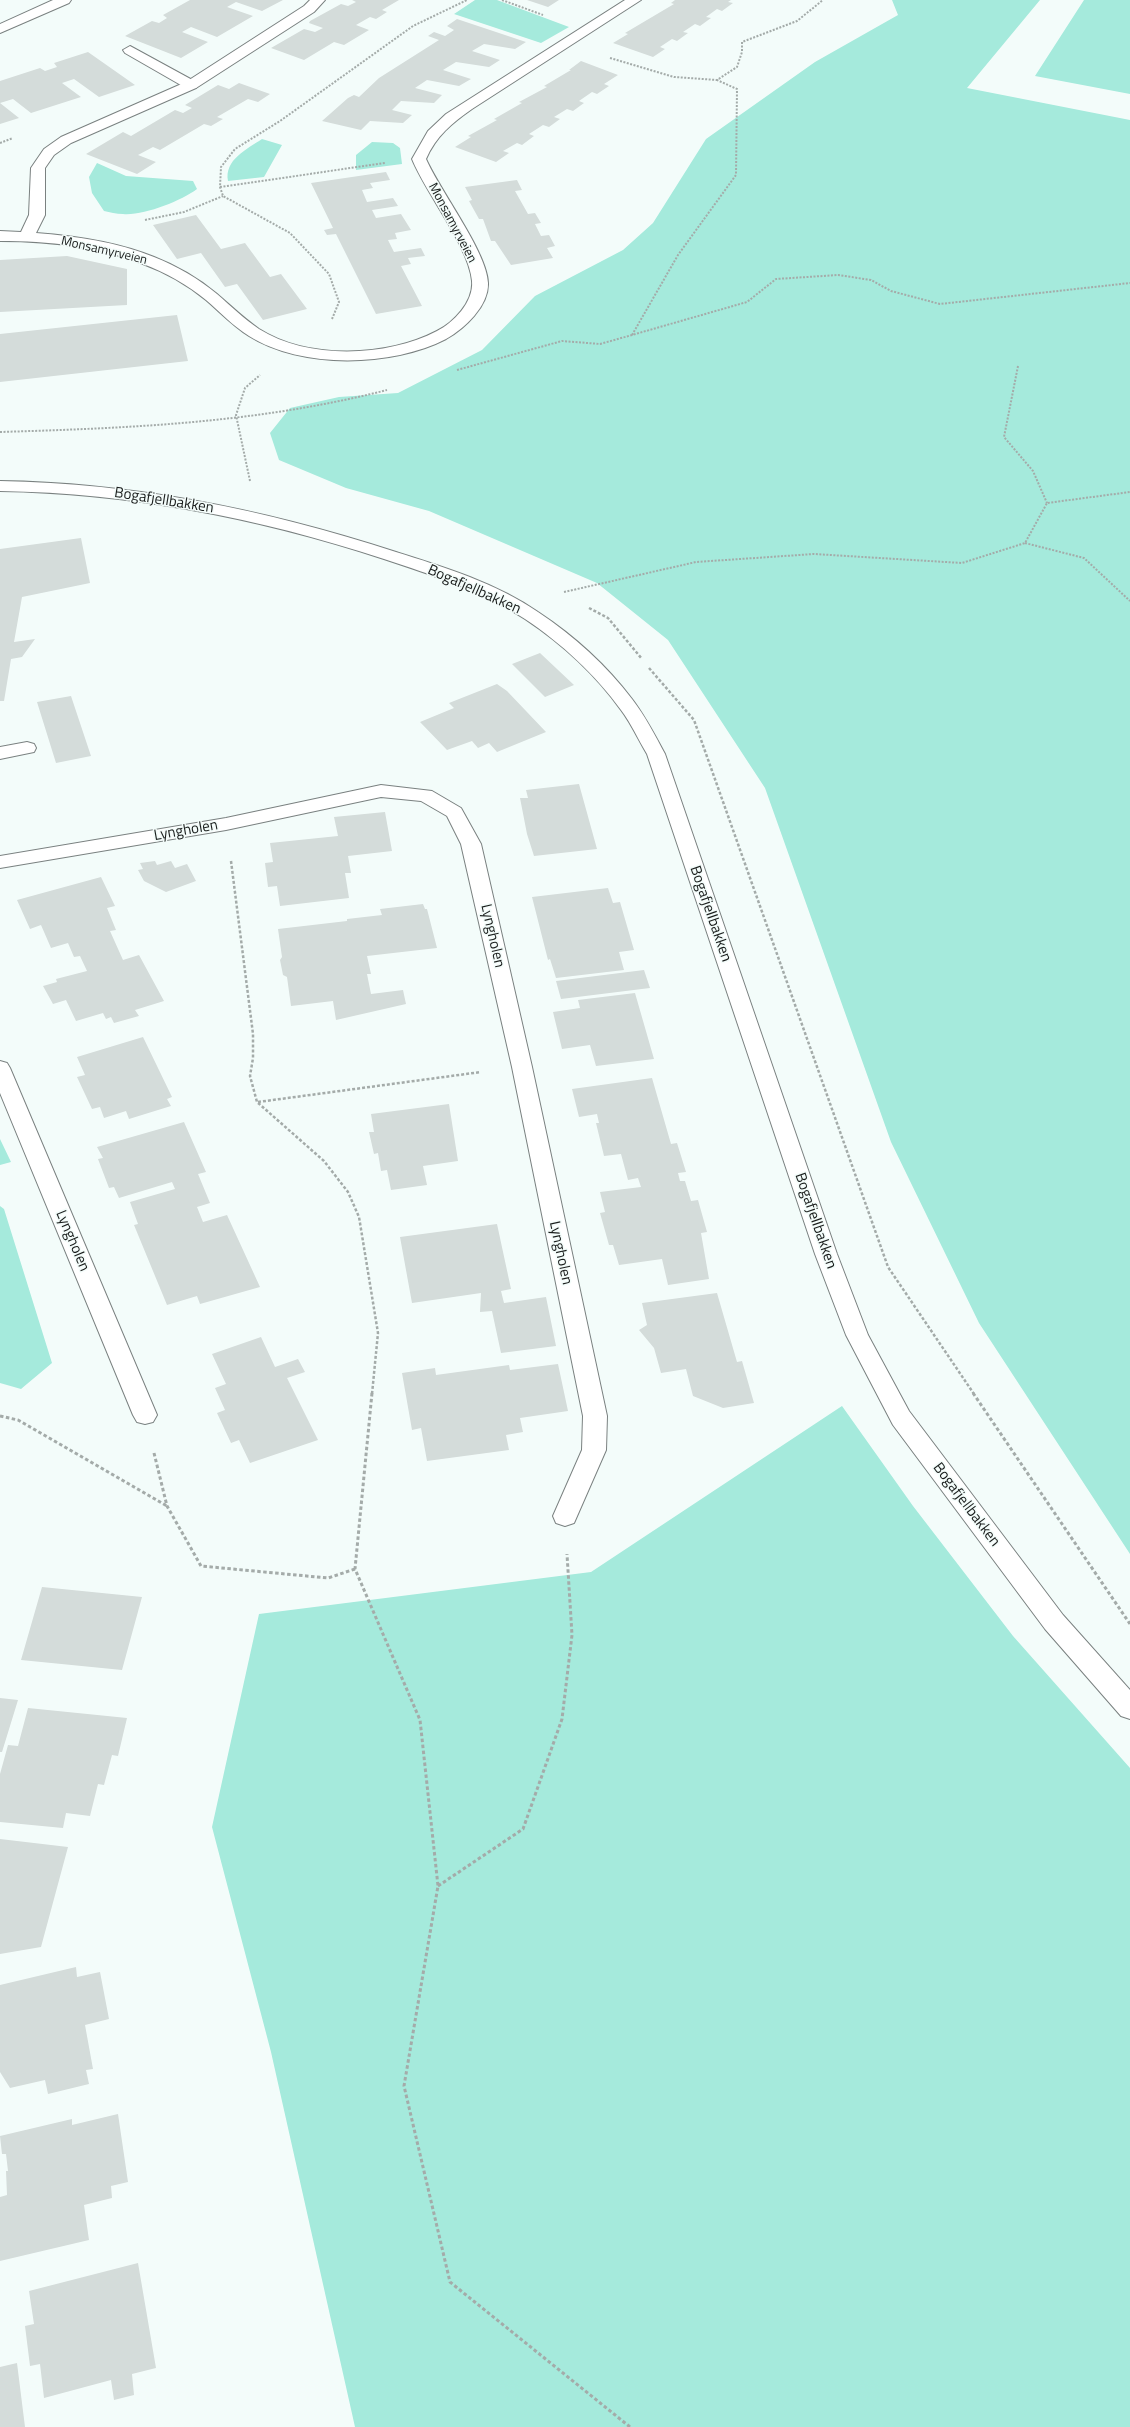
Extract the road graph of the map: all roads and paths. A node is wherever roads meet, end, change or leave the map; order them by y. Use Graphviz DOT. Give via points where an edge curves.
graph roads {
  1 [pos="64,0"];
  2 [pos="318,0"];
  3 [pos="467,0"];
  4 [pos="502,0"];
  5 [pos="634,0"];
  6 [pos="823,0"];
  7 [pos="535,12"];
  8 [pos="0,29"];
  9 [pos="563,45"];
  10 [pos="130,50"];
  11 [pos="717,80"];
  12 [pos="191,85"];
  13 [pos="355,168"];
  14 [pos="220,187"];
  15 [pos="0,236"];
  16 [pos="27,236"];
  17 [pos="1130,283"];
  18 [pos="632,335"];
  19 [pos="292,348"];
  20 [pos="1018,366"];
  21 [pos="456,371"];
  22 [pos="389,390"];
  23 [pos="237,419"];
  24 [pos="0,432"];
  25 [pos="243,482"];
  26 [pos="0,486"];
  27 [pos="1130,492"];
  28 [pos="1047,503"];
  29 [pos="1025,543"];
  30 [pos="567,597"];
  31 [pos="1129,601"];
  32 [pos="1130,605"];
  33 [pos="587,608"];
  34 [pos="643,660"];
  35 [pos="648,666"];
  36 [pos="27,748"];
  37 [pos="0,753"];
  38 [pos="226,824"];
  39 [pos="0,862"];
  40 [pos="522,1067"];
  41 [pos="0,1068"];
  42 [pos="257,1102"];
  43 [pos="145,1415"];
  44 [pos="0,1416"];
  45 [pos="167,1506"];
  46 [pos="565,1516"];
  47 [pos="355,1569"];
  48 [pos="1130,1624"];
  49 [pos="1130,1708"];
  50 [pos="438,1886"];
  51 [pos="630,2427"];
  1 -- 8 [label="street"];
  2 -- 12 [label="street" via="309,9"];
  3 -- 14 [label="path" via="413,26 235,150 221,167"];
  4 -- 7 [label="path"];
  5 -- 9 [label="street, Monsamyrveien"];
  6 -- 11 [label="path" via="797,21 742,42 737,67"];
  9 -- 11 [label="path" via="674,77"];
  9 -- 19 [label="street, Monsamyrveien" via="442,124 426,139 419,159 473,260 480,283 474,306 455,328 428,343 392,353 356,356 321,354"];
  10 -- 12 [label="street"];
  11 -- 18 [label="path" via="737,89 736,175 678,255"];
  12 -- 16 [label="street" via="66,140 49,152 38,168 37,215"];
  13 -- 14 [label="path"];
  14 -- 19 [label="path" via="223,196 290,233 329,274 339,302 330,324"];
  15 -- 16 [label="street, Monsamyrveien"];
  16 -- 19 [label="street, Monsamyrveien" via="67,241 147,260 180,275 262,336"];
  17 -- 18 [label="path" via="940,304 891,291 871,280 838,275 776,279 747,302"];
  18 -- 21 [label="path" via="600,344 562,341"];
  19 -- 23 [label="path" via="245,388"];
  20 -- 28 [label="path" via="1004,437 1033,472"];
  22 -- 23 [label="path" via="352,400"];
  23 -- 24 [label="path" via="181,425"];
  23 -- 25 [label="path" via="251,483"];
  26 -- 49 [label="street, Bogafjellbakken" via="86,489 171,501 266,520 363,546 449,575 518,607 575,649 622,698 656,754 826,1254 858,1335 901,1418 1054,1622"];
  27 -- 28 [label="path"];
  28 -- 29 [label="path"];
  29 -- 30 [label="path" via="962,563 814,554 696,562 560,594"];
  29 -- 31 [label="path" via="1084,558"];
  31 -- 32 [label="path"];
  33 -- 34 [label="path" via="608,618"];
  35 -- 48 [label="path" via="694,720 888,1267"];
  36 -- 37 [label="street"];
  38 -- 39 [label="street, Lyngholen"];
  38 -- 40 [label="street, Lyngholen" via="380,790 425,795 454,812 471,844"];
  38 -- 42 [label="path" via="253,1034 250,1076"];
  40 -- 42 [label="path"];
  40 -- 46 [label="street, Lyngholen" via="595,1416 594,1450"];
  41 -- 43 [label="street, Lyngholen"];
  42 -- 47 [label="path" via="324,1161 348,1192 359,1217 378,1332"];
  43 -- 45 [label="path"];
  44 -- 45 [label="path" via="18,1420"];
  45 -- 47 [label="path" via="201,1566 328,1578"];
  46 -- 50 [label="path" via="572,1635 562,1719 522,1830"];
  47 -- 50 [label="path" via="420,1720"];
  50 -- 51 [label="path" via="404,2086 450,2282"];
}
